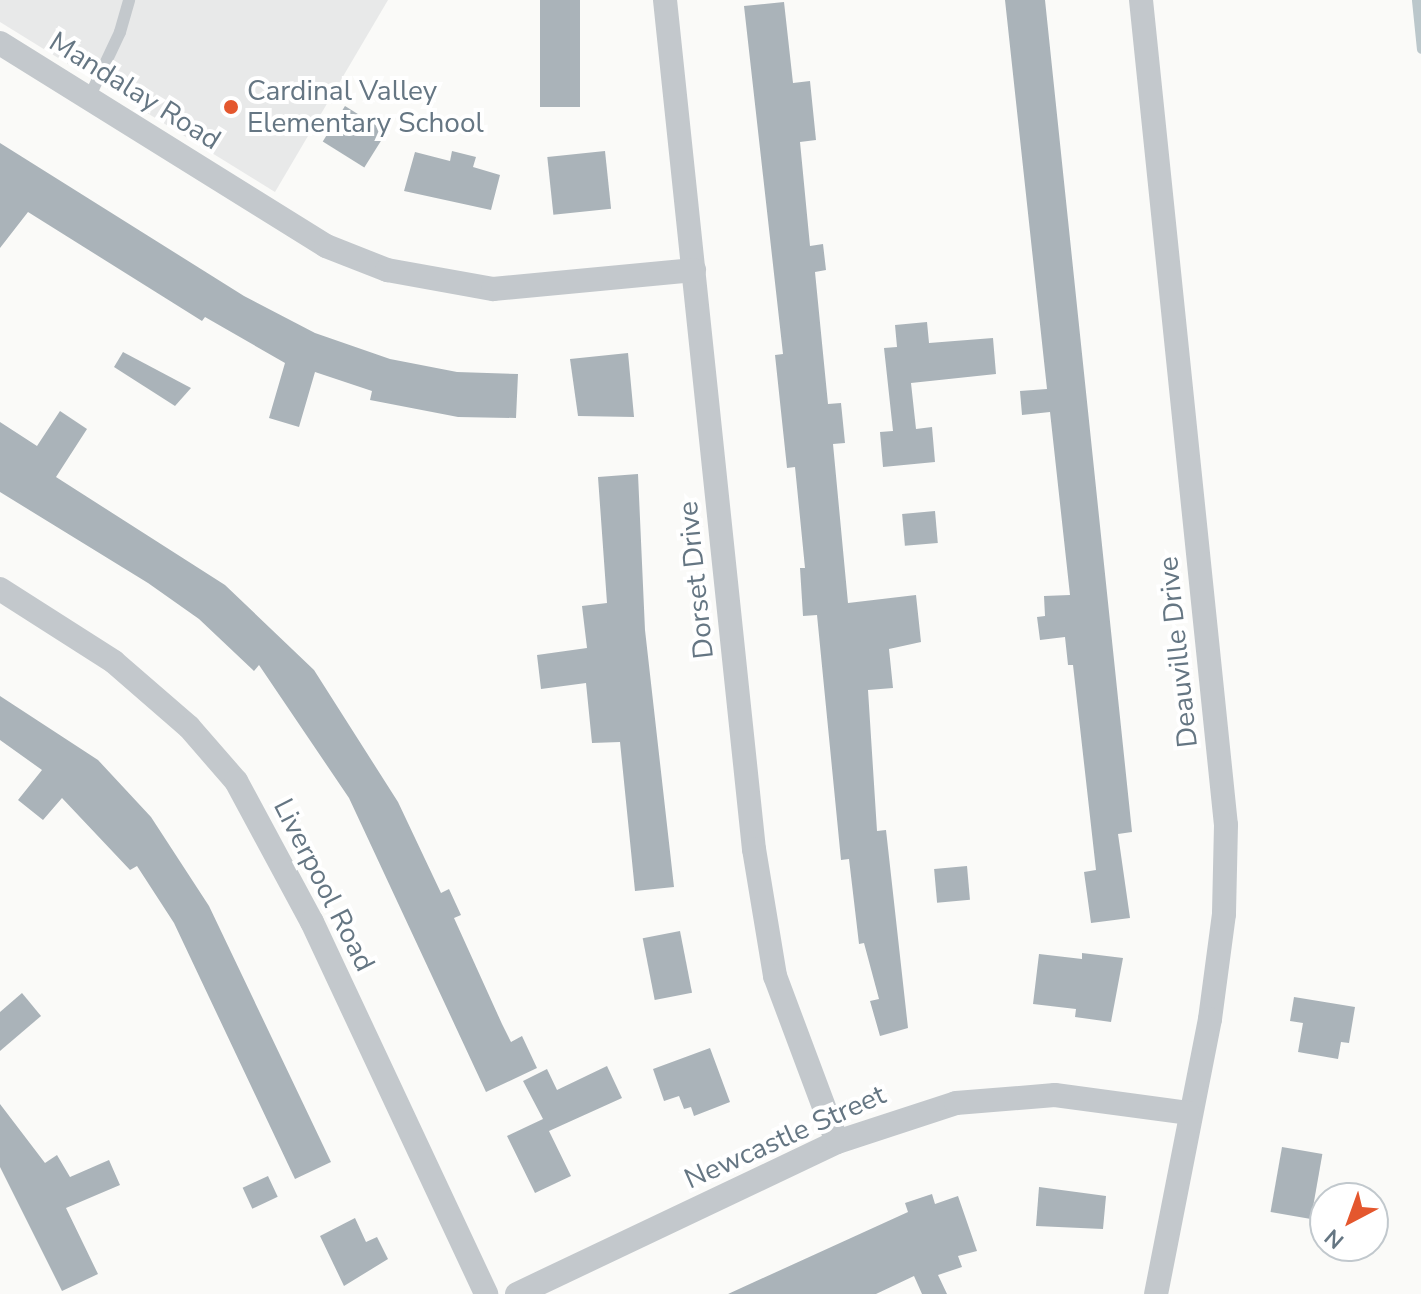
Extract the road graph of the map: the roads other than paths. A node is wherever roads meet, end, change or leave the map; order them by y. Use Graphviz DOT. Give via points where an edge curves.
graph roads {
  1 [pos="129,0"];
  2 [pos="665,0"];
  3 [pos="1141,0"];
  4 [pos="0,43"];
  5 [pos="89,98"];
  6 [pos="694,270"];
  7 [pos="0,589"];
  8 [pos="1188,1113"];
  9 [pos="837,1142"];
  10 [pos="486,1294"];
  11 [pos="517,1294"];
  12 [pos="1156,1294"];
  1 -- 5 [label="lane"];
  2 -- 6 [label="street, Dorset Drive"];
  3 -- 8 [label="street, Deauville Drive" via="1226,825 1220,944 1210,1019"];
  4 -- 5 [label="street, Mandalay Road"];
  5 -- 6 [label="street, Mandalay Road" via="326,246 387,270 493,289"];
  6 -- 9 [label="street, Dorset Drive" via="754,849 775,976"];
  7 -- 10 [label="street, Liverpool Road" via="114,662 189,727 236,781 299,895"];
  8 -- 9 [label="street, Newcastle Street" via="1109,1099 1006,1096 956,1103"];
  8 -- 12 [label="street, Deauville Drive"];
  9 -- 11 [label="street, Newcastle Street"];
}
